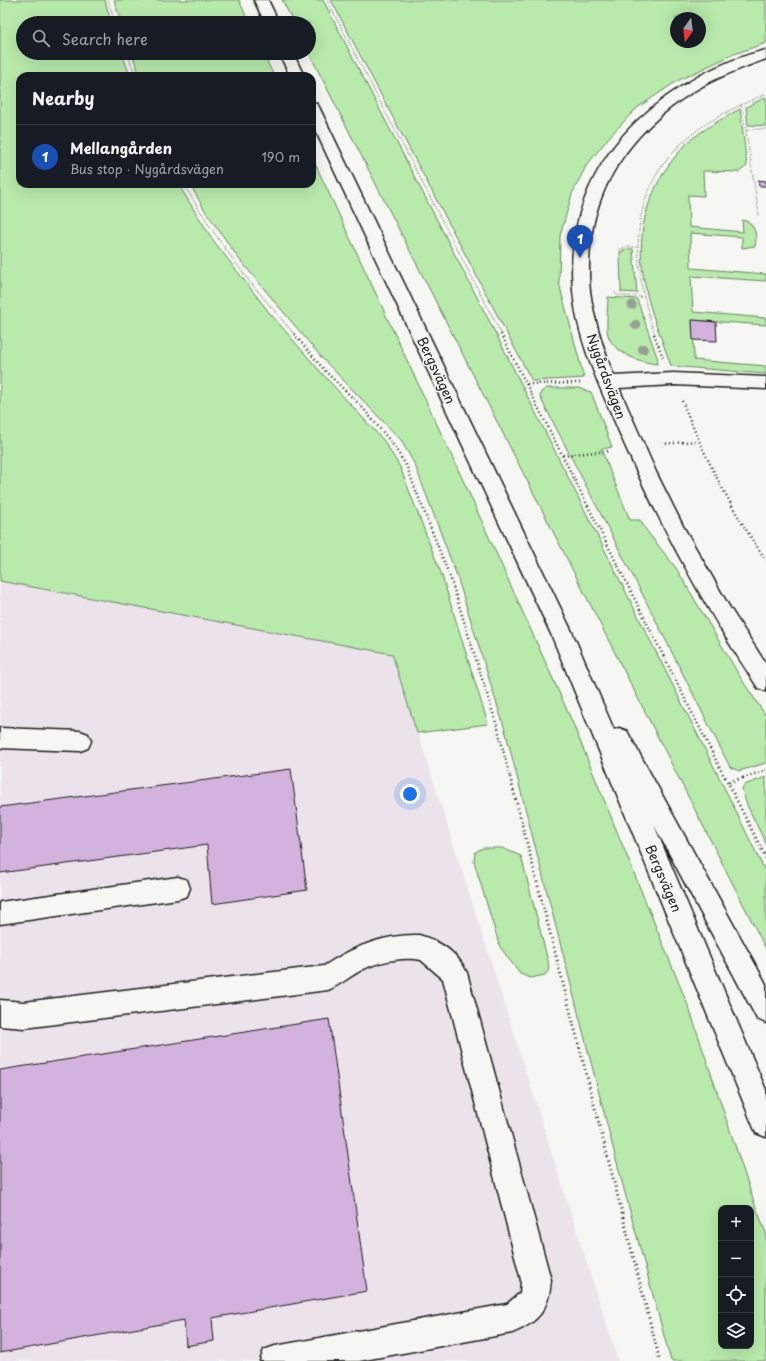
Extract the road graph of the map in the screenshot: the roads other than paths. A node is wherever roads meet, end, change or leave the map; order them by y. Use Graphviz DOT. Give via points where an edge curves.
graph roads {
  1 [pos="261,0"];
  2 [pos="269,16"];
  3 [pos="766,54"];
  4 [pos="289,60"];
  5 [pos="295,72"];
  6 [pos="316,115"];
  7 [pos="607,382"];
  8 [pos="766,383"];
  9 [pos="562,634"];
  10 [pos="766,682"];
  11 [pos="0,738"];
  12 [pos="80,740"];
  13 [pos="178,888"];
  14 [pos="0,913"];
  15 [pos="766,1010"];
  16 [pos="0,1013"];
  17 [pos="766,1123"];
  18 [pos="275,1361"];
  1 -- 2 [label="main road"];
  3 -- 7 [label="main road, Nygårdsvägen" via="712,75 646,118 605,169 591,200 583,228 580,258 581,290 591,339"];
  4 -- 5 [label="main road"];
  6 -- 9 [label="main road, Bergsvägen"];
  7 -- 8 [label="main road" via="673,379"];
  7 -- 10 [label="main road, Nygårdsvägen" via="634,447 693,564"];
  9 -- 15 [label="main road, Bergsvägen"];
  9 -- 17 [label="main road, Bergsvägen"];
  11 -- 12 [label="main road"];
  13 -- 14 [label="main road"];
  16 -- 18 [label="main road" via="24,1015 328,978 353,961 412,946 425,949 440,958 454,973 536,1280 536,1297 528,1308 512,1318"];
}
